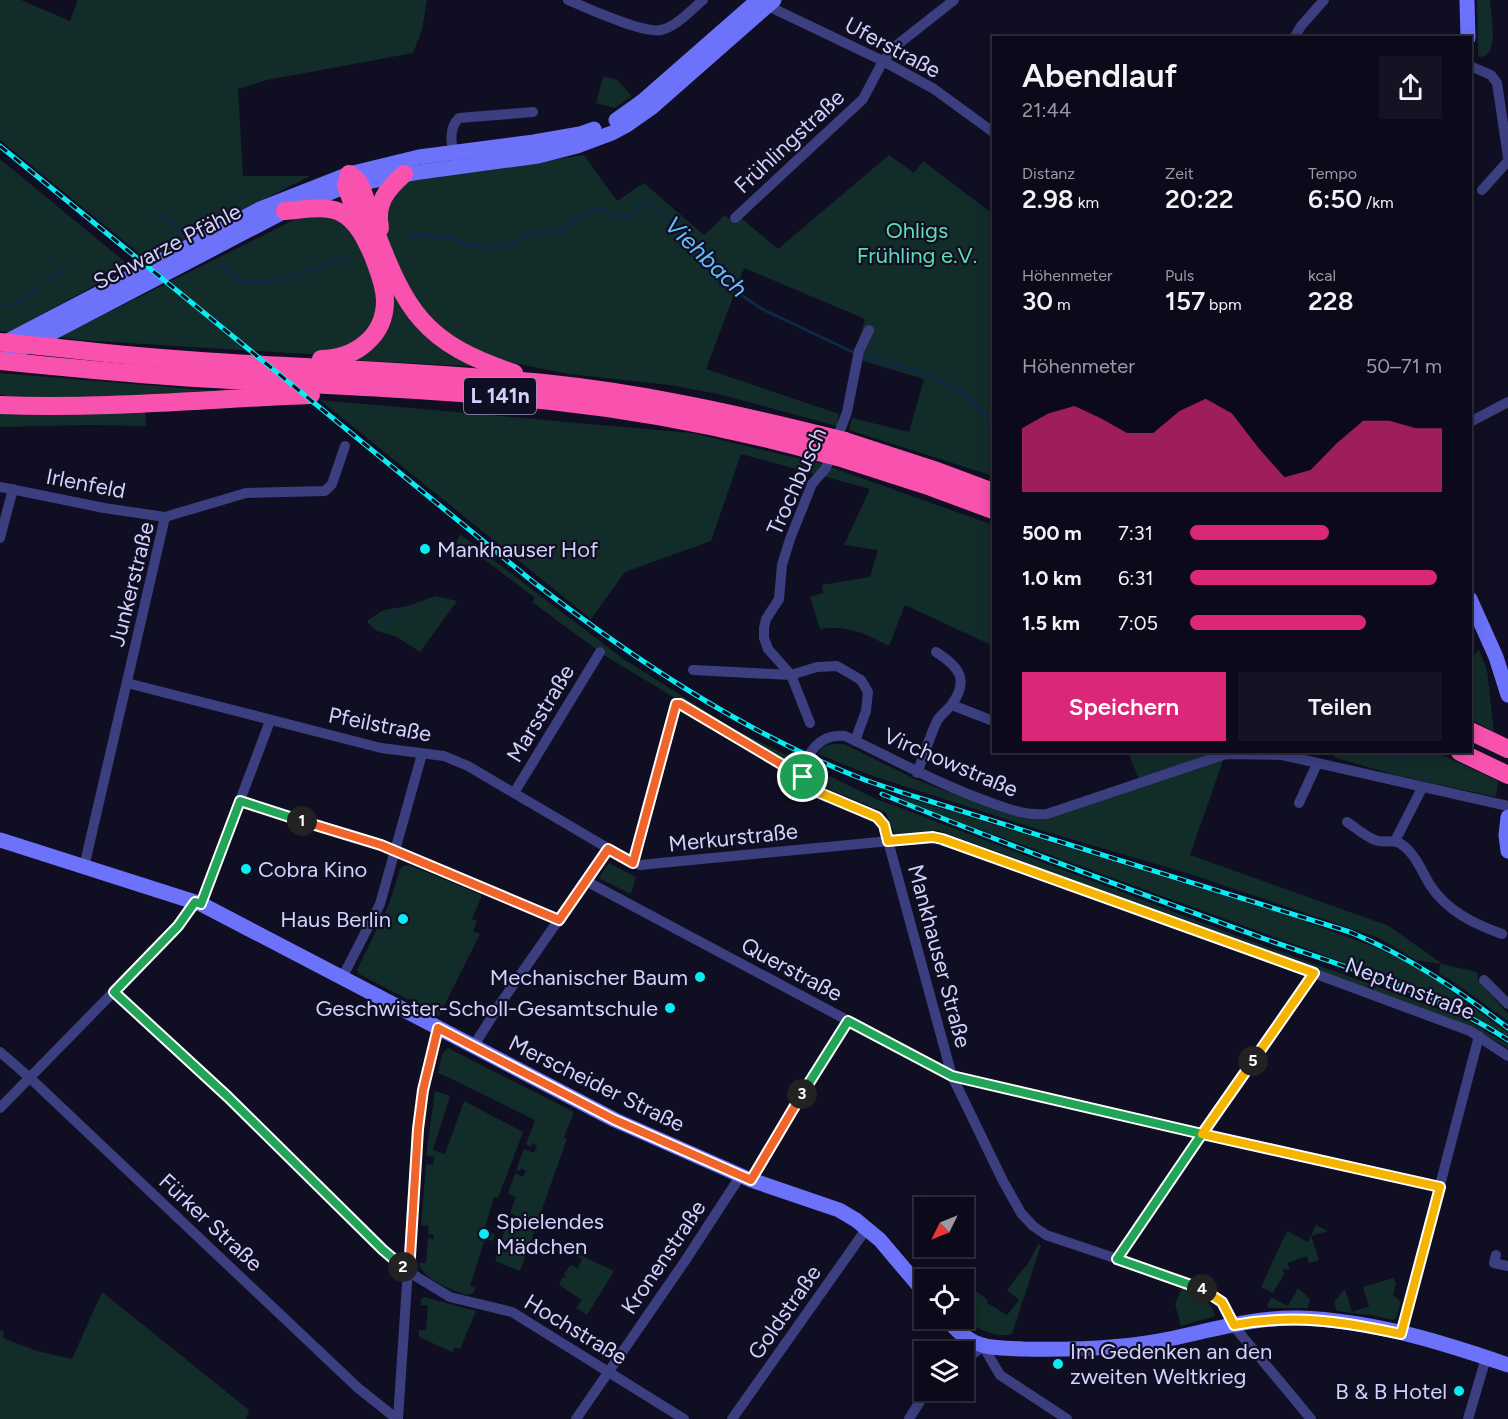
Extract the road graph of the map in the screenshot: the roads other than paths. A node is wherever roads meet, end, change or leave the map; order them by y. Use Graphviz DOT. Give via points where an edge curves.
graph roads {
  1 [pos="568,0"];
  2 [pos="703,0"];
  3 [pos="954,0"];
  4 [pos="1323,0"];
  5 [pos="1467,0"];
  6 [pos="763,1"];
  7 [pos="1295,36"];
  8 [pos="1468,36"];
  9 [pos="883,61"];
  10 [pos="1472,67"];
  11 [pos="533,112"];
  12 [pos="1506,125"];
  13 [pos="992,131"];
  14 [pos="1508,159"];
  15 [pos="455,160"];
  16 [pos="404,174"];
  17 [pos="351,181"];
  18 [pos="1482,190"];
  19 [pos="285,211"];
  20 [pos="735,218"];
  21 [pos="365,238"];
  22 [pos="384,251"];
  23 [pos="869,330"];
  24 [pos="0,344"];
  25 [pos="0,360"];
  26 [pos="281,366"];
  27 [pos="544,383"];
  28 [pos="340,386"];
  29 [pos="0,398"];
  30 [pos="1508,402"];
  31 [pos="0,405"];
  32 [pos="20,406"];
  33 [pos="1472,421"];
  34 [pos="345,446"];
  35 [pos="835,448"];
  36 [pos="0,487"];
  37 [pos="13,489"];
  38 [pos="992,492"];
  39 [pos="992,510"];
  40 [pos="165,517"];
  41 [pos="0,538"];
  42 [pos="1472,603"];
  43 [pos="600,652"];
  44 [pos="936,652"];
  45 [pos="693,669"];
  46 [pos="791,675"];
  47 [pos="127,683"];
  48 [pos="1508,695"];
  49 [pos="952,705"];
  50 [pos="270,721"];
  51 [pos="992,721"];
  52 [pos="810,723"];
  53 [pos="1472,732"];
  54 [pos="855,741"];
  55 [pos="1501,746"];
  56 [pos="1462,753"];
  57 [pos="422,754"];
  58 [pos="1317,764"];
  59 [pos="917,773"];
  60 [pos="1508,775"];
  61 [pos="803,777"];
  62 [pos="1422,788"];
  63 [pos="514,793"];
  64 [pos="240,801"];
  65 [pos="1299,803"];
  66 [pos="1508,806"];
  67 [pos="1508,817"];
  68 [pos="1347,822"];
  69 [pos="0,840"];
  70 [pos="888,841"];
  71 [pos="1395,841"];
  72 [pos="608,849"];
  73 [pos="394,851"];
  74 [pos="1508,851"];
  75 [pos="633,863"];
  76 [pos="84,867"];
  77 [pos="586,881"];
  78 [pos="198,903"];
  79 [pos="559,920"];
  80 [pos="1502,934"];
  81 [pos="1314,973"];
  82 [pos="342,978"];
  83 [pos="1484,981"];
  84 [pos="114,992"];
  85 [pos="1508,1004"];
  86 [pos="848,1021"];
  87 [pos="438,1028"];
  88 [pos="1479,1036"];
  89 [pos="474,1047"];
  90 [pos="0,1052"];
  91 [pos="1508,1056"];
  92 [pos="952,1076"];
  93 [pos="30,1078"];
  94 [pos="0,1108"];
  95 [pos="1202,1134"];
  96 [pos="746,1177"];
  97 [pos="1440,1187"];
  98 [pos="867,1228"];
  99 [pos="1496,1255"];
  100 [pos="1117,1259"];
  101 [pos="1508,1266"];
  102 [pos="409,1272"];
  103 [pos="914,1280"];
  104 [pos="1234,1325"];
  105 [pos="957,1329"];
  106 [pos="1401,1334"];
  107 [pos="983,1346"];
  108 [pos="974,1353"];
  109 [pos="1486,1358"];
  110 [pos="1508,1365"];
  111 [pos="609,1371"];
  112 [pos="920,1401"];
  113 [pos="397,1419"];
  114 [pos="576,1419"];
  115 [pos="684,1419"];
  116 [pos="732,1419"];
  117 [pos="909,1419"];
  118 [pos="1067,1419"];
  119 [pos="1311,1419"];
  120 [pos="1468,1419"];
  1 -- 2 [label="street" via="658,31"];
  3 -- 9 [label="street, Frühlingstraße" via="897,45"];
  4 -- 7 [label="street"];
  5 -- 8 [label="main road"];
  6 -- 9 [label="street, Uferstraße"];
  6 -- 15 [label="main road" via="644,100 605,125 580,134"];
  9 -- 13 [label="street, Uferstraße" via="934,88"];
  9 -- 20 [label="street, Frühlingstraße" via="863,99"];
  10 -- 12 [label="street" via="1491,75 1497,83"];
  11 -- 15 [label="street" via="459,118 452,130"];
  12 -- 14 [label="street"];
  14 -- 18 [label="street"];
  15 -- 16 [label="main road"];
  15 -- 17 [label="main road" via="419,157"];
  16 -- 17 [label="main road"];
  16 -- 22 [label="highway" via="380,204 378,223"];
  17 -- 19 [label="main road, Schwarze Pfähle"];
  17 -- 21 [label="highway"];
  17 -- 22 [label="highway"];
  17 -- 24 [label="main road, Schwarze Pfähle" via="260,209"];
  19 -- 21 [label="highway" via="337,211 351,220"];
  19 -- 25 [label="main road, Schwarze Pfähle"];
  21 -- 26 [label="highway" via="384,294 383,315 374,335 346,356"];
  22 -- 27 [label="highway" via="408,303 434,334 477,360"];
  23 -- 46 [label="street, Trochbusch" via="858,355 847,412 826,468 812,484 782,565 779,599 764,624 768,649"];
  24 -- 26 [label="highway, L 141n, bridge"];
  25 -- 28 [label="highway, L 141n" via="168,376"];
  26 -- 27 [label="highway, L 141n"];
  27 -- 35 [label="highway, L 141n" via="732,413"];
  28 -- 32 [label="highway" via="314,394 125,405"];
  28 -- 35 [label="highway, L 141n" via="499,396 634,412"];
  29 -- 32 [label="highway"];
  30 -- 33 [label="street"];
  31 -- 32 [label="highway"];
  34 -- 40 [label="street, Junkerstraße" via="332,484 325,491 246,493"];
  35 -- 38 [label="highway, L 141n" via="934,470"];
  35 -- 39 [label="highway, L 141n"];
  36 -- 37 [label="street, Irlenfeld"];
  37 -- 40 [label="street, Irlenfeld"];
  37 -- 41 [label="street"];
  40 -- 47 [label="street, Junkerstraße"];
  42 -- 48 [label="main road"];
  43 -- 63 [label="street, Marsstraße"];
  44 -- 49 [label="street" via="952,662 961,678"];
  45 -- 46 [label="street"];
  46 -- 52 [label="street, Trochbusch"];
  46 -- 54 [label="street" via="832,665 861,680 868,692 868,703"];
  47 -- 50 [label="street, Pfeilstraße"];
  47 -- 76 [label="street, Junkerstraße"];
  49 -- 51 [label="street"];
  49 -- 59 [label="street" via="939,718"];
  50 -- 57 [label="street, Pfeilstraße"];
  50 -- 64 [label="street"];
  53 -- 55 [label="highway"];
  54 -- 59 [label="street, Virchowstraße"];
  54 -- 61 [label="street, Virchowstraße" via="836,735 826,737 819,742"];
  56 -- 60 [label="highway"];
  57 -- 63 [label="street, Pfeilstraße" via="457,760"];
  57 -- 73 [label="street"];
  58 -- 59 [label="street, Virchowstraße" via="1273,754 1226,754 1034,815 966,794"];
  58 -- 62 [label="street, Virchowstraße"];
  58 -- 65 [label="street"];
  61 -- 70 [label="street" via="813,790 877,817 884,825"];
  61 -- 75 [label="street" via="680,704 675,706"];
  62 -- 66 [label="street, Virchowstraße"];
  62 -- 71 [label="street"];
  63 -- 72 [label="street, Pfeilstraße"];
  64 -- 73 [label="street"];
  64 -- 78 [label="street"];
  67 -- 74 [label="main road"];
  68 -- 71 [label="street" via="1376,840"];
  69 -- 76 [label="main road, Merscheider Straße"];
  70 -- 75 [label="street, Merkurstraße" via="640,866"];
  70 -- 81 [label="street, Neptunstraße" via="942,839"];
  70 -- 92 [label="street, Mankhauser Straße"];
  71 -- 80 [label="street" via="1408,849 1446,904 1469,921"];
  72 -- 75 [label="street, Merkurstraße"];
  72 -- 77 [label="street"];
  73 -- 79 [label="street"];
  73 -- 82 [label="street" via="380,904"];
  76 -- 78 [label="main road, Merscheider Straße"];
  77 -- 79 [label="street"];
  77 -- 86 [label="street, Querstraße"];
  78 -- 82 [label="main road, Merscheider Straße"];
  78 -- 84 [label="street"];
  79 -- 89 [label="street"];
  81 -- 88 [label="street, Neptunstraße"];
  81 -- 95 [label="street"];
  82 -- 87 [label="main road, Merscheider Straße"];
  83 -- 85 [label="street"];
  84 -- 93 [label="street"];
  84 -- 102 [label="street, Hochstraße"];
  86 -- 92 [label="street, Querstraße"];
  86 -- 96 [label="street, Kronenstraße"];
  87 -- 89 [label="main road, Merscheider Straße"];
  87 -- 102 [label="street" via="418,1129"];
  88 -- 91 [label="street, Neptunstraße"];
  88 -- 97 [label="street"];
  89 -- 96 [label="main road, Merscheider Straße" via="615,1120"];
  90 -- 93 [label="street, Fürker Straße"];
  92 -- 95 [label="street, Querstraße"];
  92 -- 100 [label="street, Mankhauser Straße" via="1003,1181 1033,1226 1046,1236"];
  93 -- 94 [label="street"];
  93 -- 113 [label="street, Fürker Straße" via="358,1388"];
  95 -- 97 [label="street, Querstraße"];
  95 -- 100 [label="street"];
  96 -- 98 [label="main road, Merscheider Straße" via="823,1204"];
  96 -- 111 [label="street, Kronenstraße"];
  97 -- 106 [label="street"];
  98 -- 103 [label="main road, Merscheider Straße"];
  98 -- 116 [label="street, Goldstraße"];
  99 -- 101 [label="street" via="1494,1263"];
  100 -- 104 [label="street, Mankhauser Straße" via="1211,1293 1222,1302"];
  102 -- 111 [label="street, Hochstraße" via="458,1300 512,1312"];
  102 -- 113 [label="street"];
  104 -- 106 [label="main road" via="1297,1318"];
  104 -- 107 [label="main road" via="1127,1345 1068,1349"];
  104 -- 119 [label="street, Mankhauser Straße"];
  105 -- 107 [label="main road"];
  106 -- 109 [label="main road"];
  107 -- 108 [label="street"];
  107 -- 118 [label="street" via="1000,1375"];
  109 -- 110 [label="main road"];
  109 -- 120 [label="street"];
  111 -- 114 [label="street, Kronenstraße"];
  111 -- 115 [label="street, Hochstraße"];
  112 -- 117 [label="street"];
}
